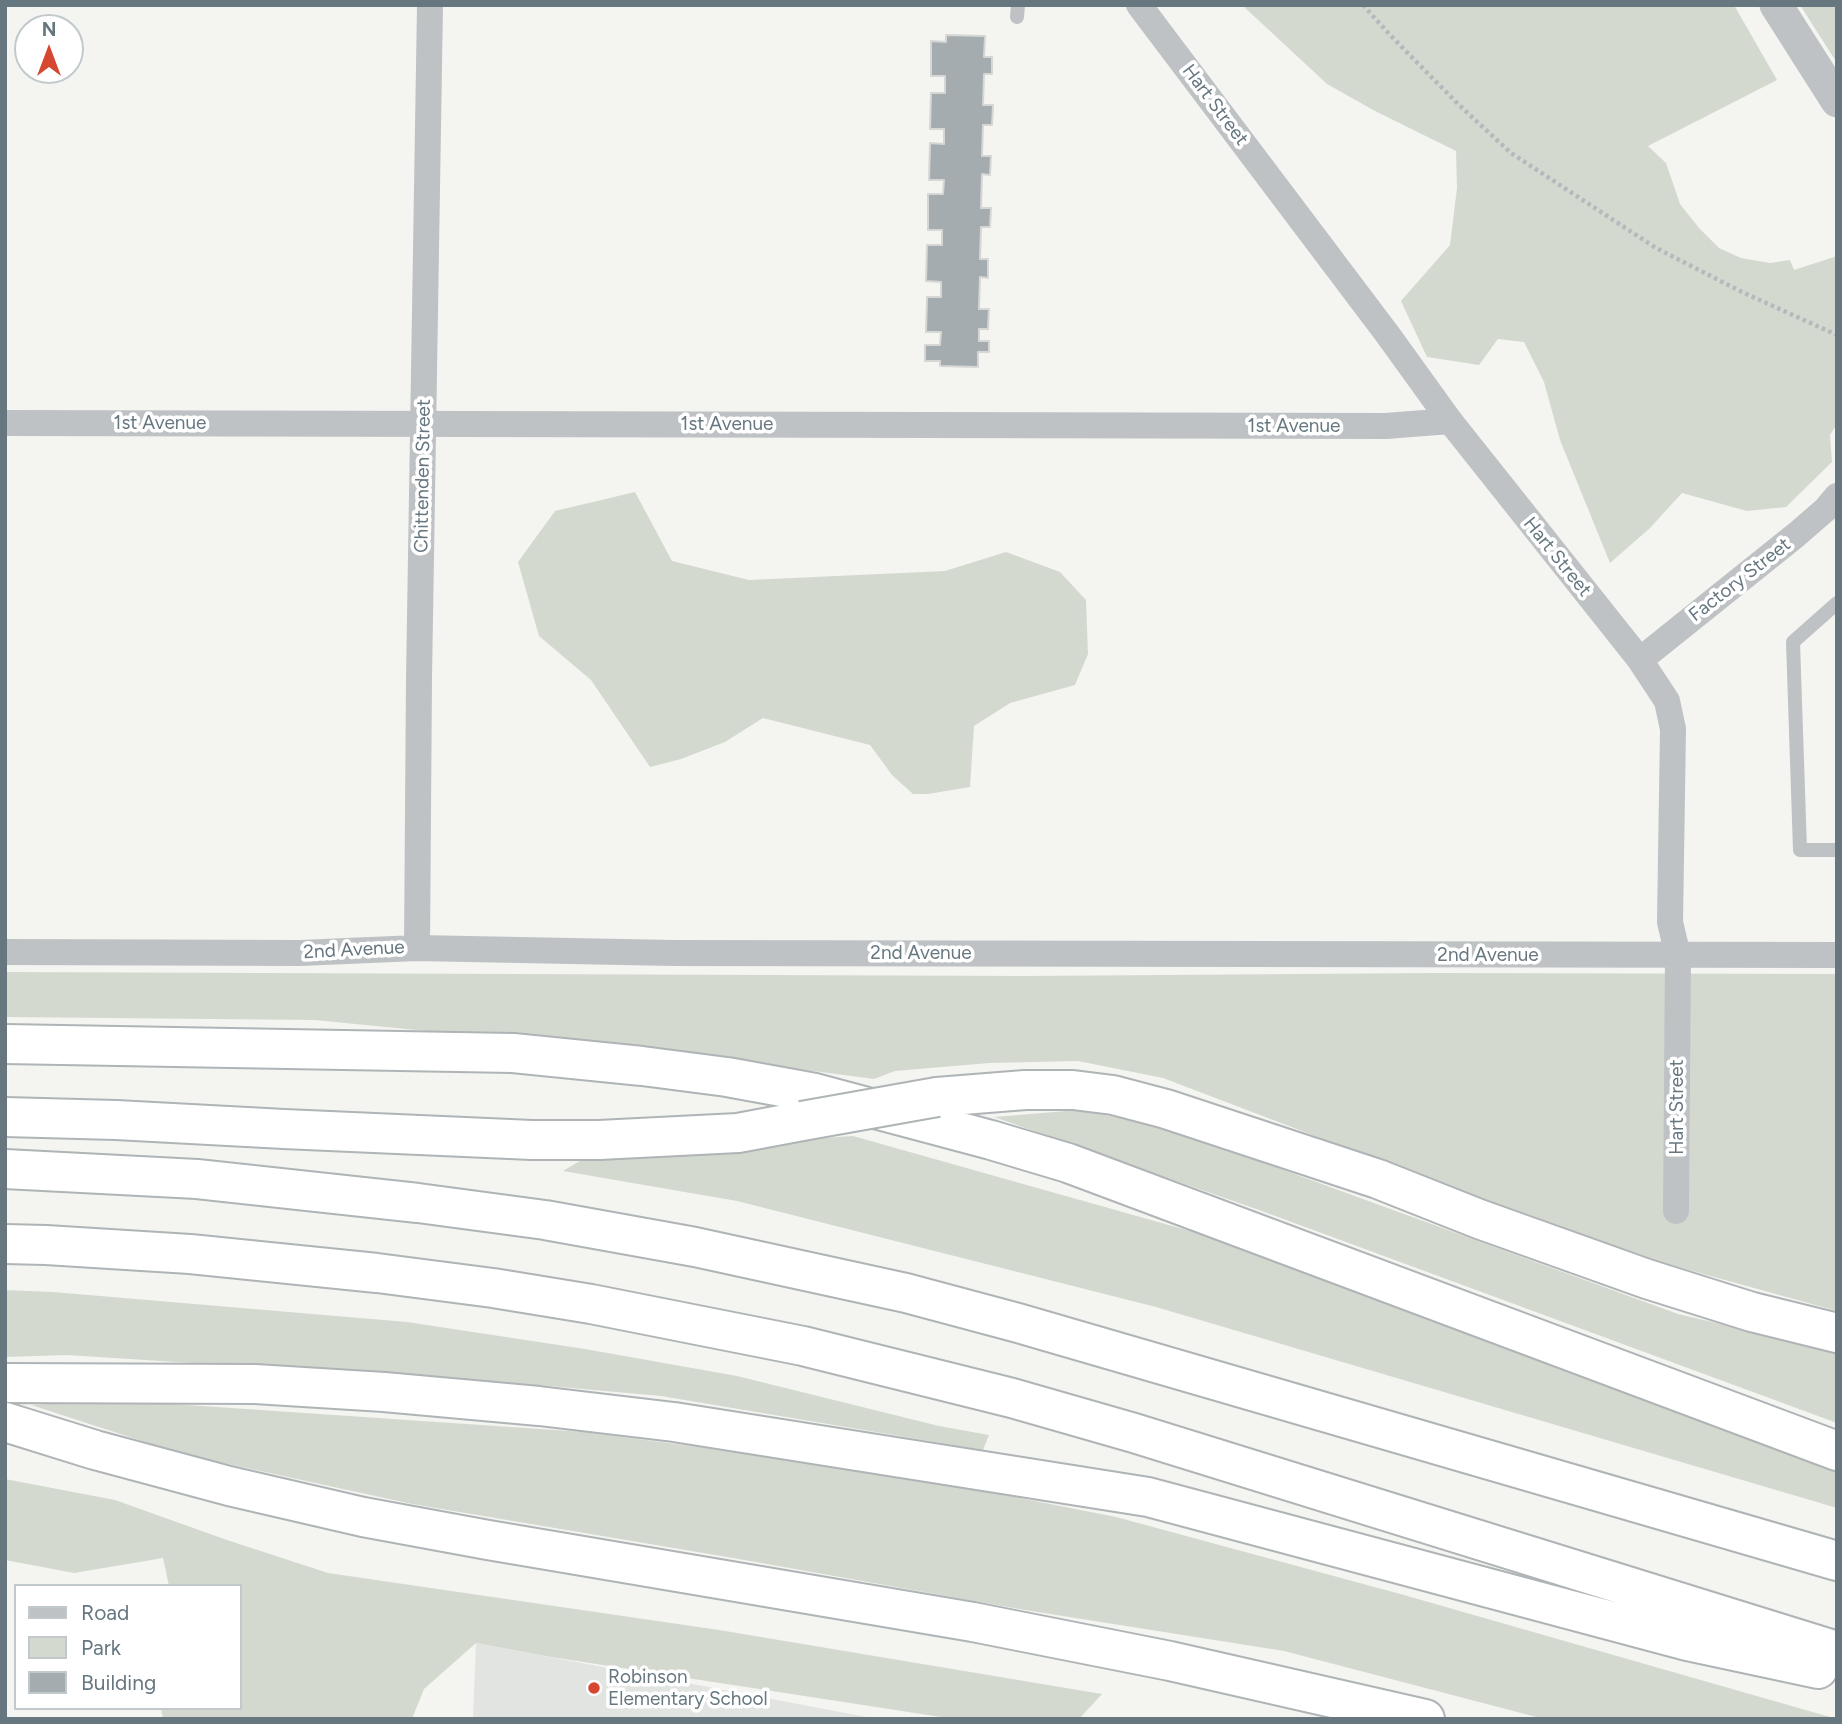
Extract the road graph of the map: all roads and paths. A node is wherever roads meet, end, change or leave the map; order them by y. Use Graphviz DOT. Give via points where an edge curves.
graph roads {
  1 [pos="430,5"];
  2 [pos="1139,5"];
  3 [pos="1363,5"];
  4 [pos="1776,5"];
  5 [pos="1837,101"];
  6 [pos="1837,335"];
  7 [pos="1450,421"];
  8 [pos="5,423"];
  9 [pos="424,424"];
  10 [pos="1837,496"];
  11 [pos="1837,603"];
  12 [pos="1640,660"];
  13 [pos="1837,850"];
  14 [pos="417,947"];
  15 [pos="5,952"];
  16 [pos="1837,955"];
  17 [pos="1678,956"];
  18 [pos="5,1044"];
  19 [pos="5,1117"];
  20 [pos="5,1169"];
  21 [pos="1676,1211"];
  22 [pos="5,1244"];
  23 [pos="1837,1333"];
  24 [pos="5,1382"];
  25 [pos="5,1422"];
  26 [pos="1837,1451"];
  27 [pos="1837,1561"];
  28 [pos="1837,1651"];
  29 [pos="1837,1673"];
  30 [pos="1384,1712"];
  31 [pos="1425,1719"];
  1 -- 9 [label="street, Chittenden Street"];
  2 -- 7 [label="street, Hart Street"];
  3 -- 6 [label="path" via="1511,153 1656,248"];
  4 -- 5 [label="street"];
  7 -- 9 [label="street, 1st Avenue" via="1386,426"];
  7 -- 12 [label="street, Hart Street"];
  8 -- 9 [label="street, 1st Avenue"];
  9 -- 14 [label="street, Chittenden Street"];
  10 -- 12 [label="street, Factory Street" via="1796,535"];
  11 -- 13 [label="lane" via="1793,642 1800,850"];
  12 -- 17 [label="street, Hart Street" via="1667,701 1673,729 1670,922"];
  14 -- 15 [label="street, 2nd Avenue" via="300,953"];
  14 -- 17 [label="street, 2nd Avenue" via="674,953"];
  16 -- 17 [label="street, 2nd Avenue"];
  17 -- 21 [label="street, Hart Street"];
  18 -- 26 [label="highway" via="513,1053 727,1077 815,1093 1068,1163"];
  19 -- 23 [label="highway, bridge" via="599,1140 738,1133 937,1097 1073,1090 1167,1109 1378,1179 1647,1279"];
  20 -- 27 [label="highway" via="197,1179 418,1203 545,1220 708,1250 906,1293 1018,1323"];
  22 -- 28 [label="highway" via="190,1254 377,1273 591,1304 803,1346 1135,1433"];
  24 -- 29 [label="highway" via="256,1384 384,1392 728,1430 1148,1497 1687,1641"];
  25 -- 30 [label="highway" via="215,1483 363,1517 973,1622 1170,1661"];
  30 -- 31 [label="highway"];
}
